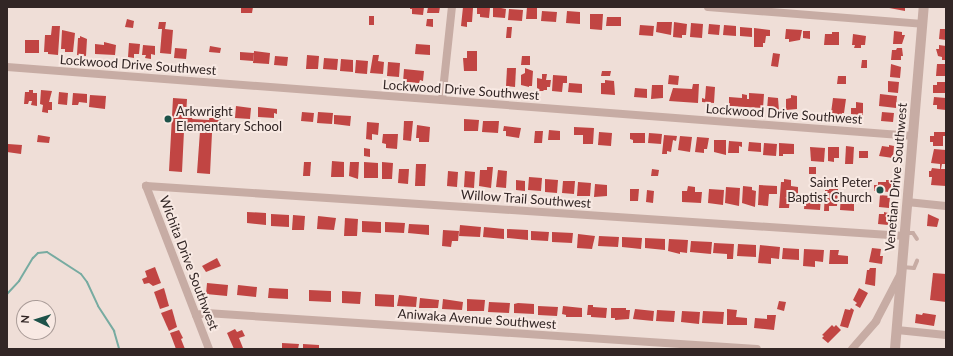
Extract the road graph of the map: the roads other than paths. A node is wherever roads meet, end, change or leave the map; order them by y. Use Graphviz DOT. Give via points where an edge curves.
graph roads {
  1 [pos="452,7"];
  2 [pos="708,7"];
  3 [pos="924,7"];
  4 [pos="922,24"];
  5 [pos="7,67"];
  6 [pos="442,100"];
  7 [pos="913,136"];
  8 [pos="146,186"];
  9 [pos="907,202"];
  10 [pos="946,206"];
  11 [pos="904,234"];
  12 [pos="917,239"];
  13 [pos="917,261"];
  14 [pos="902,270"];
  15 [pos="196,315"];
  16 [pos="897,330"];
  17 [pos="946,335"];
  18 [pos="209,349"];
  19 [pos="757,349"];
  20 [pos="852,349"];
  21 [pos="895,349"];
  1 -- 6 [label="street"];
  2 -- 4 [label="street"];
  3 -- 4 [label="street, Venetian Drive Southwest"];
  4 -- 7 [label="street, Venetian Drive Southwest"];
  5 -- 6 [label="street, Lockwood Drive Southwest"];
  6 -- 7 [label="street, Lockwood Drive Southwest"];
  7 -- 9 [label="street, Venetian Drive Southwest"];
  8 -- 11 [label="street, Willow Trail Southwest"];
  8 -- 15 [label="street, Wichita Drive Southwest"];
  9 -- 10 [label="street"];
  9 -- 11 [label="street, Venetian Drive Southwest"];
  11 -- 12 [label="lane" via="913,233"];
  11 -- 14 [label="street, Venetian Drive Southwest"];
  13 -- 14 [label="lane" via="914,268"];
  14 -- 16 [label="street, Venetian Drive Southwest"];
  14 -- 20 [label="street" via="876,321"];
  15 -- 18 [label="street, Wichita Drive Southwest"];
  15 -- 19 [label="street, Aniwaka Avenue Southwest" via="206,313"];
  16 -- 17 [label="street"];
  16 -- 21 [label="street, Venetian Drive Southwest"];
}
